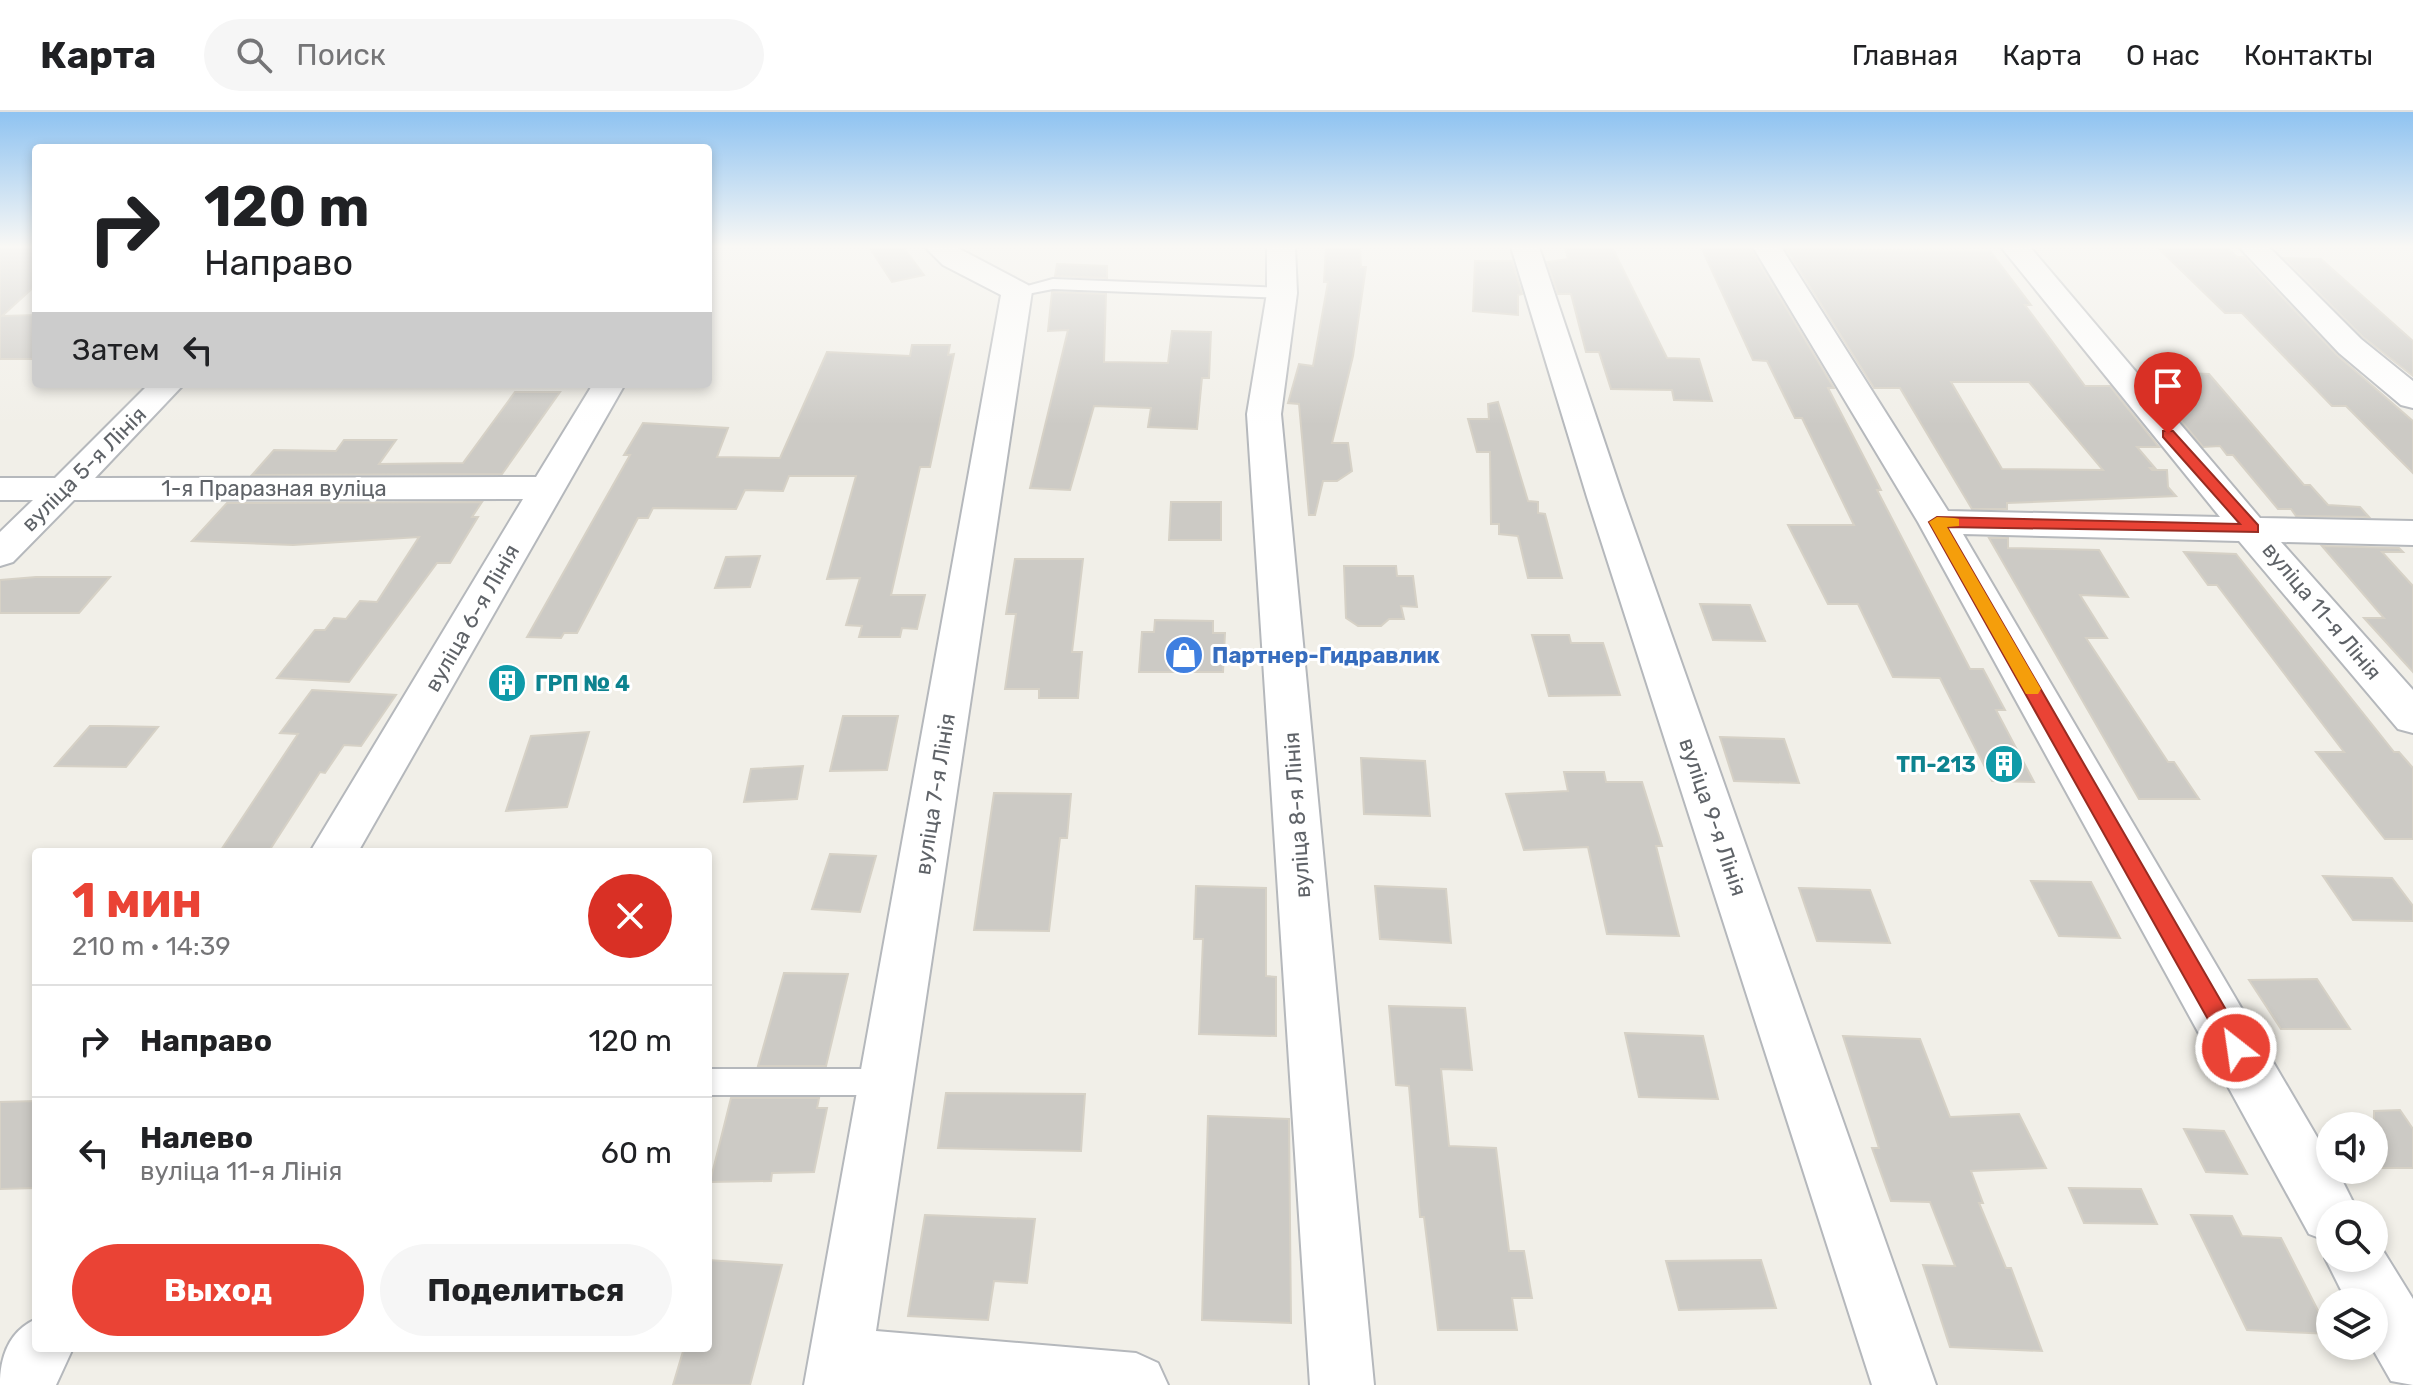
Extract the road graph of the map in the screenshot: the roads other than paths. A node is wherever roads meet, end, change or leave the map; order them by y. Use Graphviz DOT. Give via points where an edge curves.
graph roads {
  1 [pos="1014,306"];
  2 [pos="1280,306"];
  3 [pos="1544,306"];
  4 [pos="1804,306"];
  5 [pos="2061,306"];
  6 [pos="2311,306"];
  7 [pos="164,388"];
  8 [pos="607,388"];
  9 [pos="2413,398"];
  10 [pos="548,488"];
  11 [pos="0,489"];
  12 [pos="64,489"];
  13 [pos="1937,522"];
  14 [pos="2253,529"];
  15 [pos="2413,533"];
  16 [pos="0,554"];
  17 [pos="2413,718"];
  18 [pos="336,848"];
  19 [pos="712,1082"];
  20 [pos="887,1082"];
  21 [pos="2322,1200"];
  22 [pos="2363,1272"];
  23 [pos="40,1352"];
  24 [pos="2413,1359"];
  25 [pos="839,1372"];
  26 [pos="21,1385"];
  27 [pos="1136,1385"];
  28 [pos="1342,1385"];
  29 [pos="1904,1385"];
  1 -- 20 [label="street, вуліца 7-я Лінія"];
  2 -- 28 [label="street, вуліца 8-я Лінія" via="1264,414"];
  3 -- 29 [label="street, вуліца 9-я Лінія"];
  4 -- 13 [label="street"];
  5 -- 14 [label="street, вуліца 11-я Лінія"];
  6 -- 9 [label="street"];
  7 -- 12 [label="street, вуліца 5-я Лінія"];
  8 -- 10 [label="street, вуліца 6-я Лінія"];
  10 -- 12 [label="street, 1-я Праразная вуліца"];
  10 -- 18 [label="street, вуліца 6-я Лінія"];
  11 -- 12 [label="street, 1-я Праразная вуліца"];
  12 -- 16 [label="street, вуліца 5-я Лінія"];
  13 -- 14 [label="street"];
  13 -- 21 [label="street"];
  14 -- 15 [label="street"];
  14 -- 17 [label="street, вуліца 11-я Лінія"];
  19 -- 20 [label="lane"];
  20 -- 25 [label="street, вуліца 7-я Лінія"];
  22 -- 24 [label="street"];
  23 -- 26 [label="street"];
  25 -- 27 [label="street"];
}
